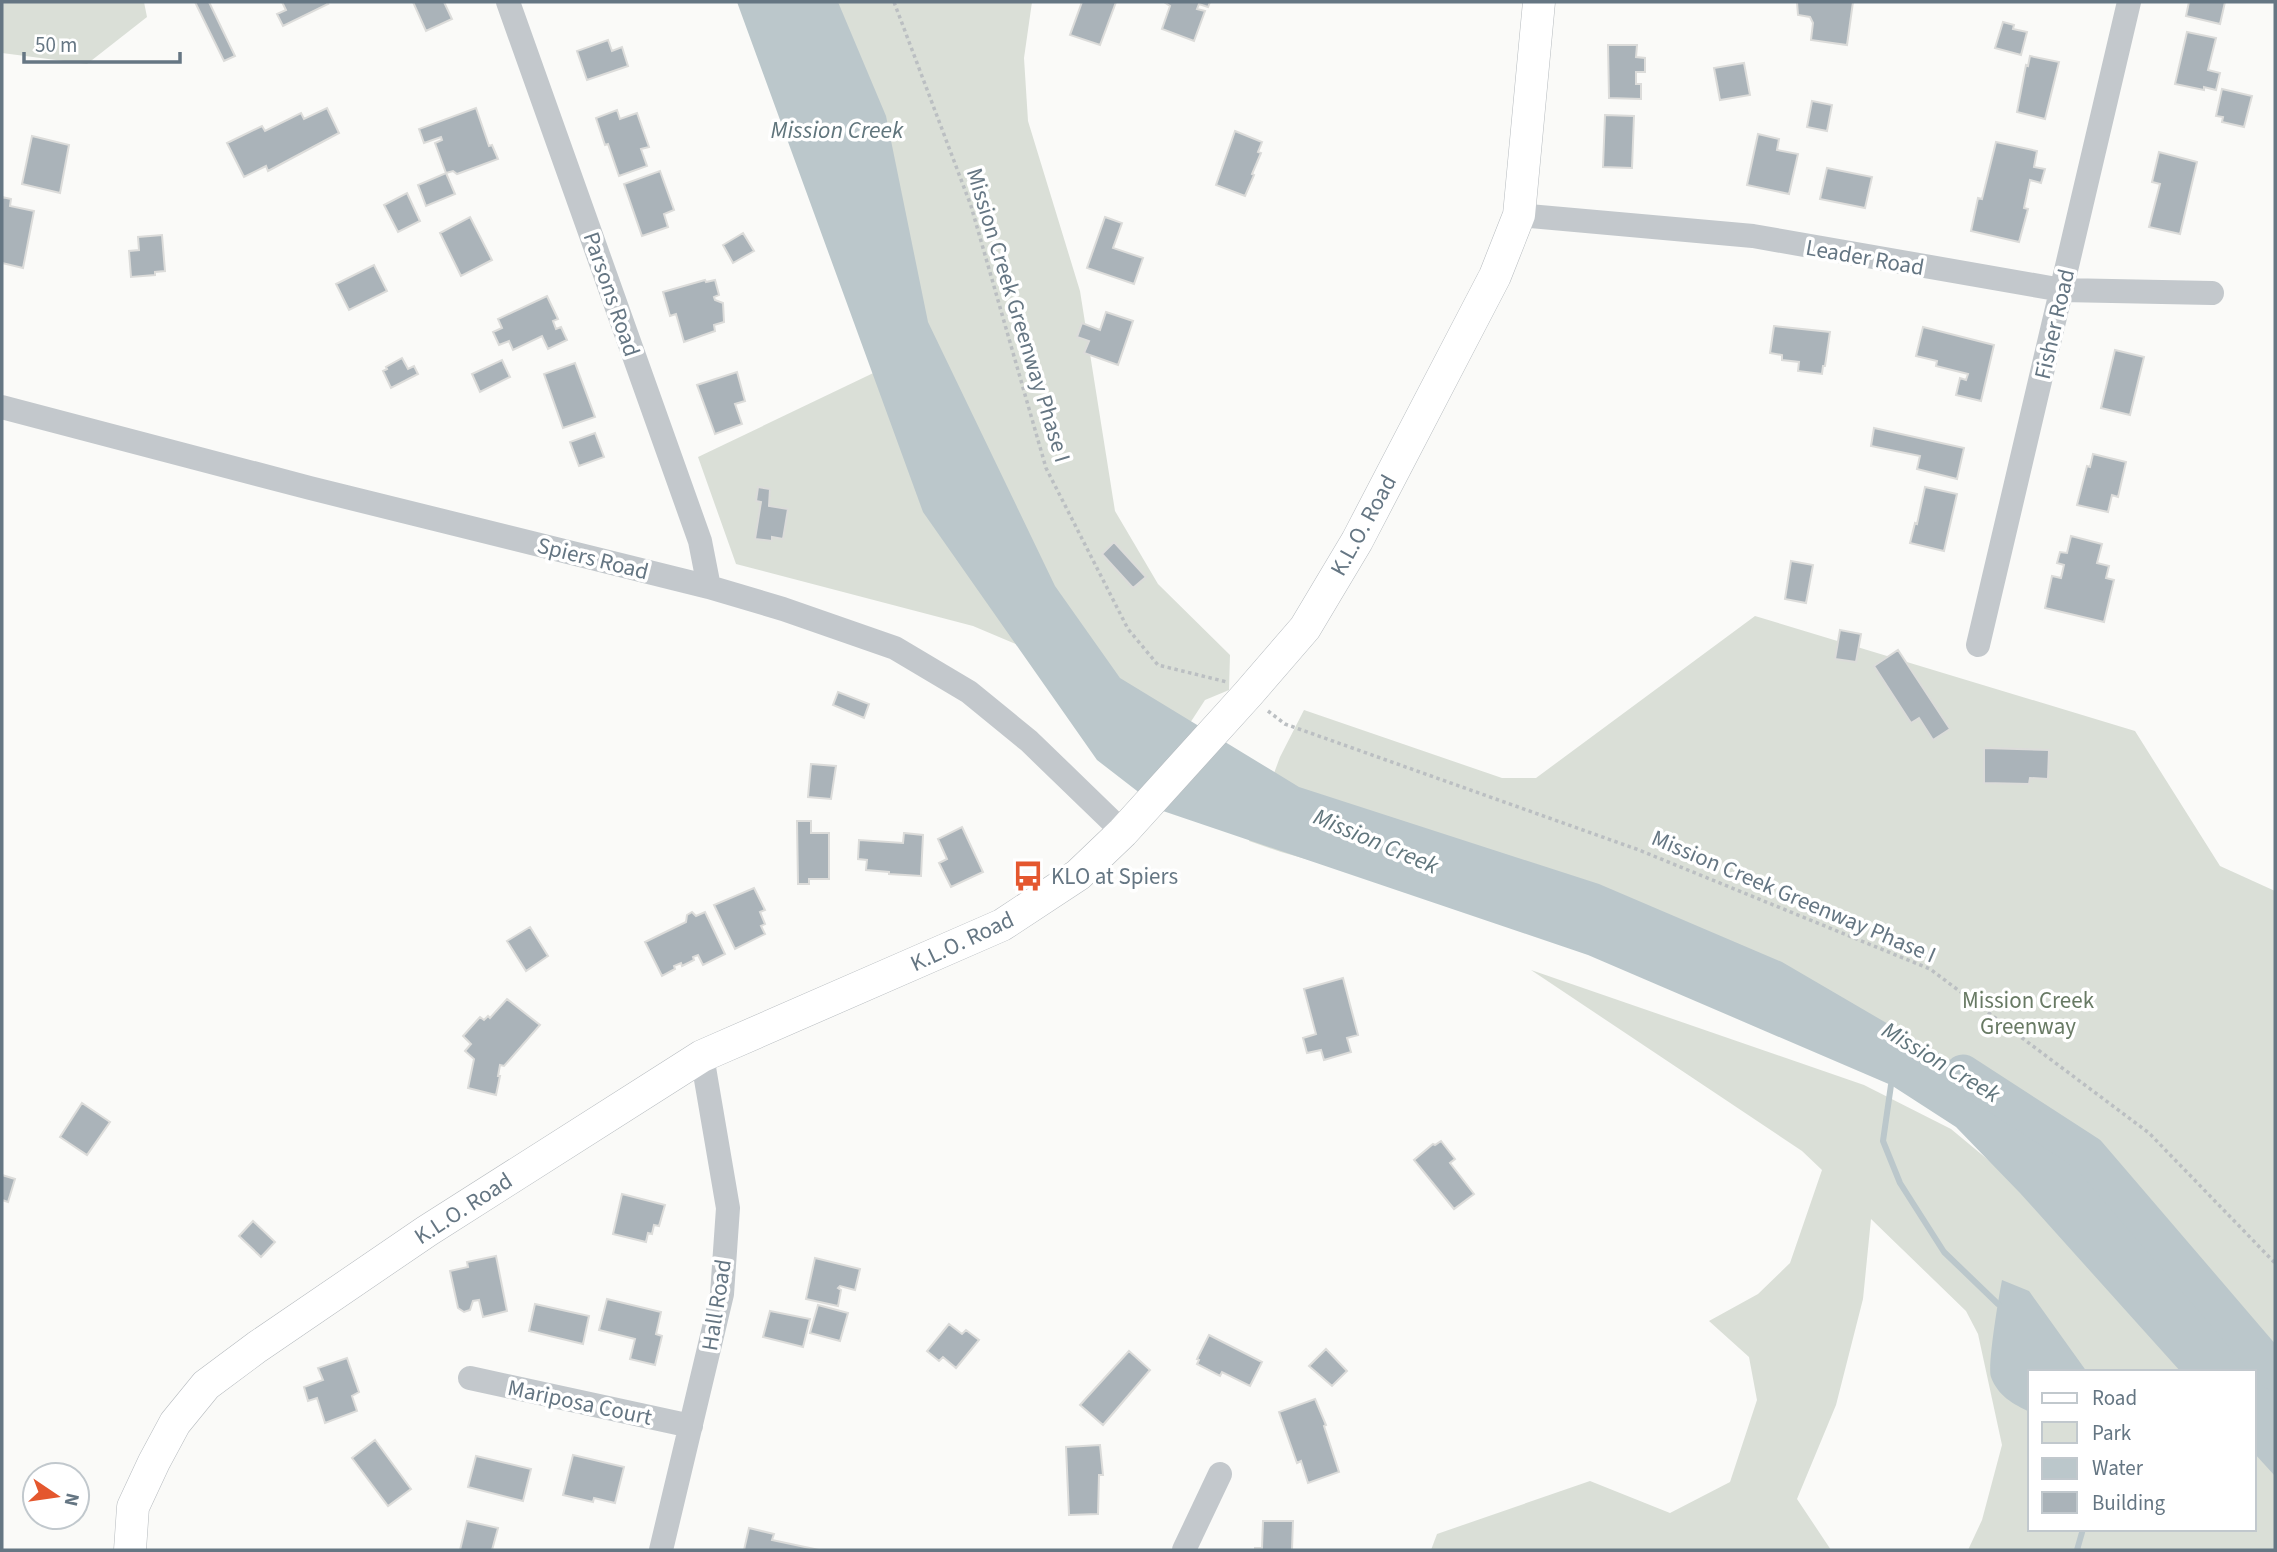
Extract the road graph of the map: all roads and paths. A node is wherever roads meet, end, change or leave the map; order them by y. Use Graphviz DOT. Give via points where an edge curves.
graph roads {
  1 [pos="508,2"];
  2 [pos="894,2"];
  3 [pos="1539,2"];
  4 [pos="2129,2"];
  5 [pos="1519,215"];
  6 [pos="2062,290"];
  7 [pos="2212,293"];
  8 [pos="2,407"];
  9 [pos="709,587"];
  10 [pos="1978,645"];
  11 [pos="1248,695"];
  12 [pos="1123,832"];
  13 [pos="702,1056"];
  14 [pos="2275,1263"];
  15 [pos="470,1378"];
  16 [pos="691,1426"];
  17 [pos="1220,1474"];
  18 [pos="130,1550"];
  19 [pos="661,1550"];
  20 [pos="1184,1550"];
  1 -- 9 [label="street, Parsons Road" via="700,541"];
  2 -- 11 [label="path, Mission Creek Greenway Phase I" via="971,206 1046,468 1128,629 1158,664"];
  3 -- 5 [label="main road, K.L.O. Road"];
  4 -- 6 [label="street, Fisher Road"];
  5 -- 6 [label="street, Leader Road" via="1753,236"];
  5 -- 11 [label="main road, K.L.O. Road" via="1494,276 1357,541 1305,628"];
  6 -- 7 [label="street, Leader Road"];
  6 -- 10 [label="street, Fisher Road"];
  8 -- 9 [label="street, Spiers Road"];
  9 -- 12 [label="street, Spiers Road" via="895,648 969,692 1009,724"];
  11 -- 12 [label="main road, K.L.O. Road"];
  11 -- 14 [label="path, Mission Creek Greenway Phase I" via="1285,724 1639,850 1930,969 2149,1133"];
  12 -- 13 [label="main road, K.L.O. Road" via="1078,875 1002,925"];
  13 -- 16 [label="street, Hall Road" via="728,1208 722,1294"];
  13 -- 18 [label="main road, K.L.O. Road" via="427,1231 206,1385 175,1423 154,1462 134,1507"];
  15 -- 16 [label="street, Mariposa Court"];
  16 -- 19 [label="street, Hall Road"];
  17 -- 20 [label="street"];
}
